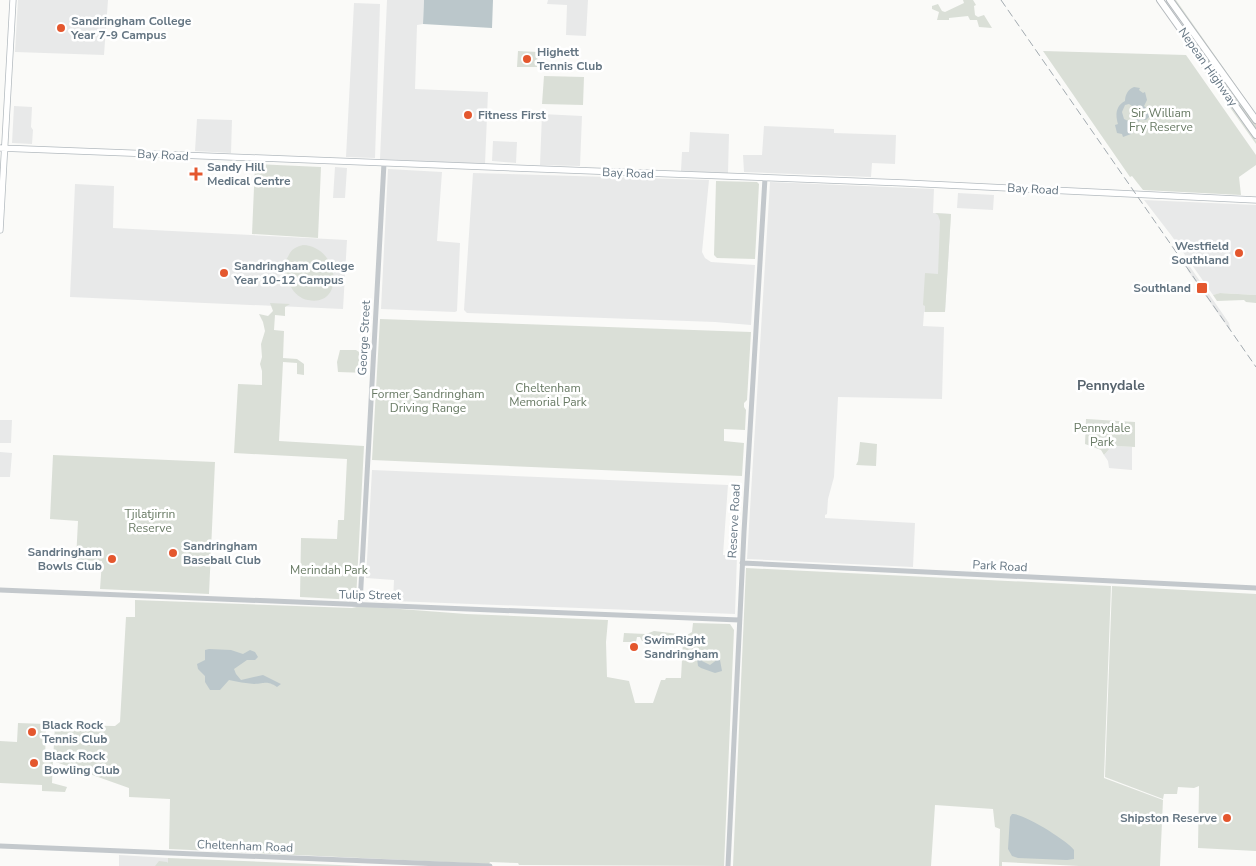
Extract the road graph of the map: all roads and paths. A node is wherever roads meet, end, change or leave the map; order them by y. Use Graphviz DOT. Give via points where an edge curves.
graph roads {
  1 [pos="13,0"];
  2 [pos="1160,0"];
  3 [pos="1170,0"];
  4 [pos="1205,49"];
  5 [pos="1198,54"];
  6 [pos="1256,120"];
  7 [pos="1256,135"];
  8 [pos="3,148"];
  9 [pos="384,163"];
  10 [pos="765,178"];
  11 [pos="1256,200"];
  12 [pos="0,230"];
  13 [pos="742,563"];
  14 [pos="1256,588"];
  15 [pos="0,590"];
  16 [pos="360,604"];
  17 [pos="739,620"];
  18 [pos="0,846"];
  19 [pos="490,866"];
  20 [pos="728,866"];
  1 -- 8 [label="main road"];
  2 -- 5 [label="highway, Nepean Highway"];
  3 -- 4 [label="highway, Nepean Highway"];
  4 -- 5 [label="highway"];
  4 -- 6 [label="highway, Nepean Highway"];
  5 -- 7 [label="highway, Nepean Highway"];
  8 -- 9 [label="main road, Bay Road"];
  8 -- 12 [label="main road"];
  9 -- 10 [label="main road, Bay Road"];
  9 -- 16 [label="street, George Street"];
  10 -- 11 [label="main road, Bay Road"];
  10 -- 13 [label="street, Reserve Road"];
  13 -- 14 [label="street, Park Road"];
  13 -- 17 [label="street, Reserve Road"];
  15 -- 16 [label="street, Tulip Street"];
  16 -- 17 [label="street, Tulip Street"];
  17 -- 20 [label="street, Reserve Road"];
  18 -- 19 [label="street, Cheltenham Road"];
}
